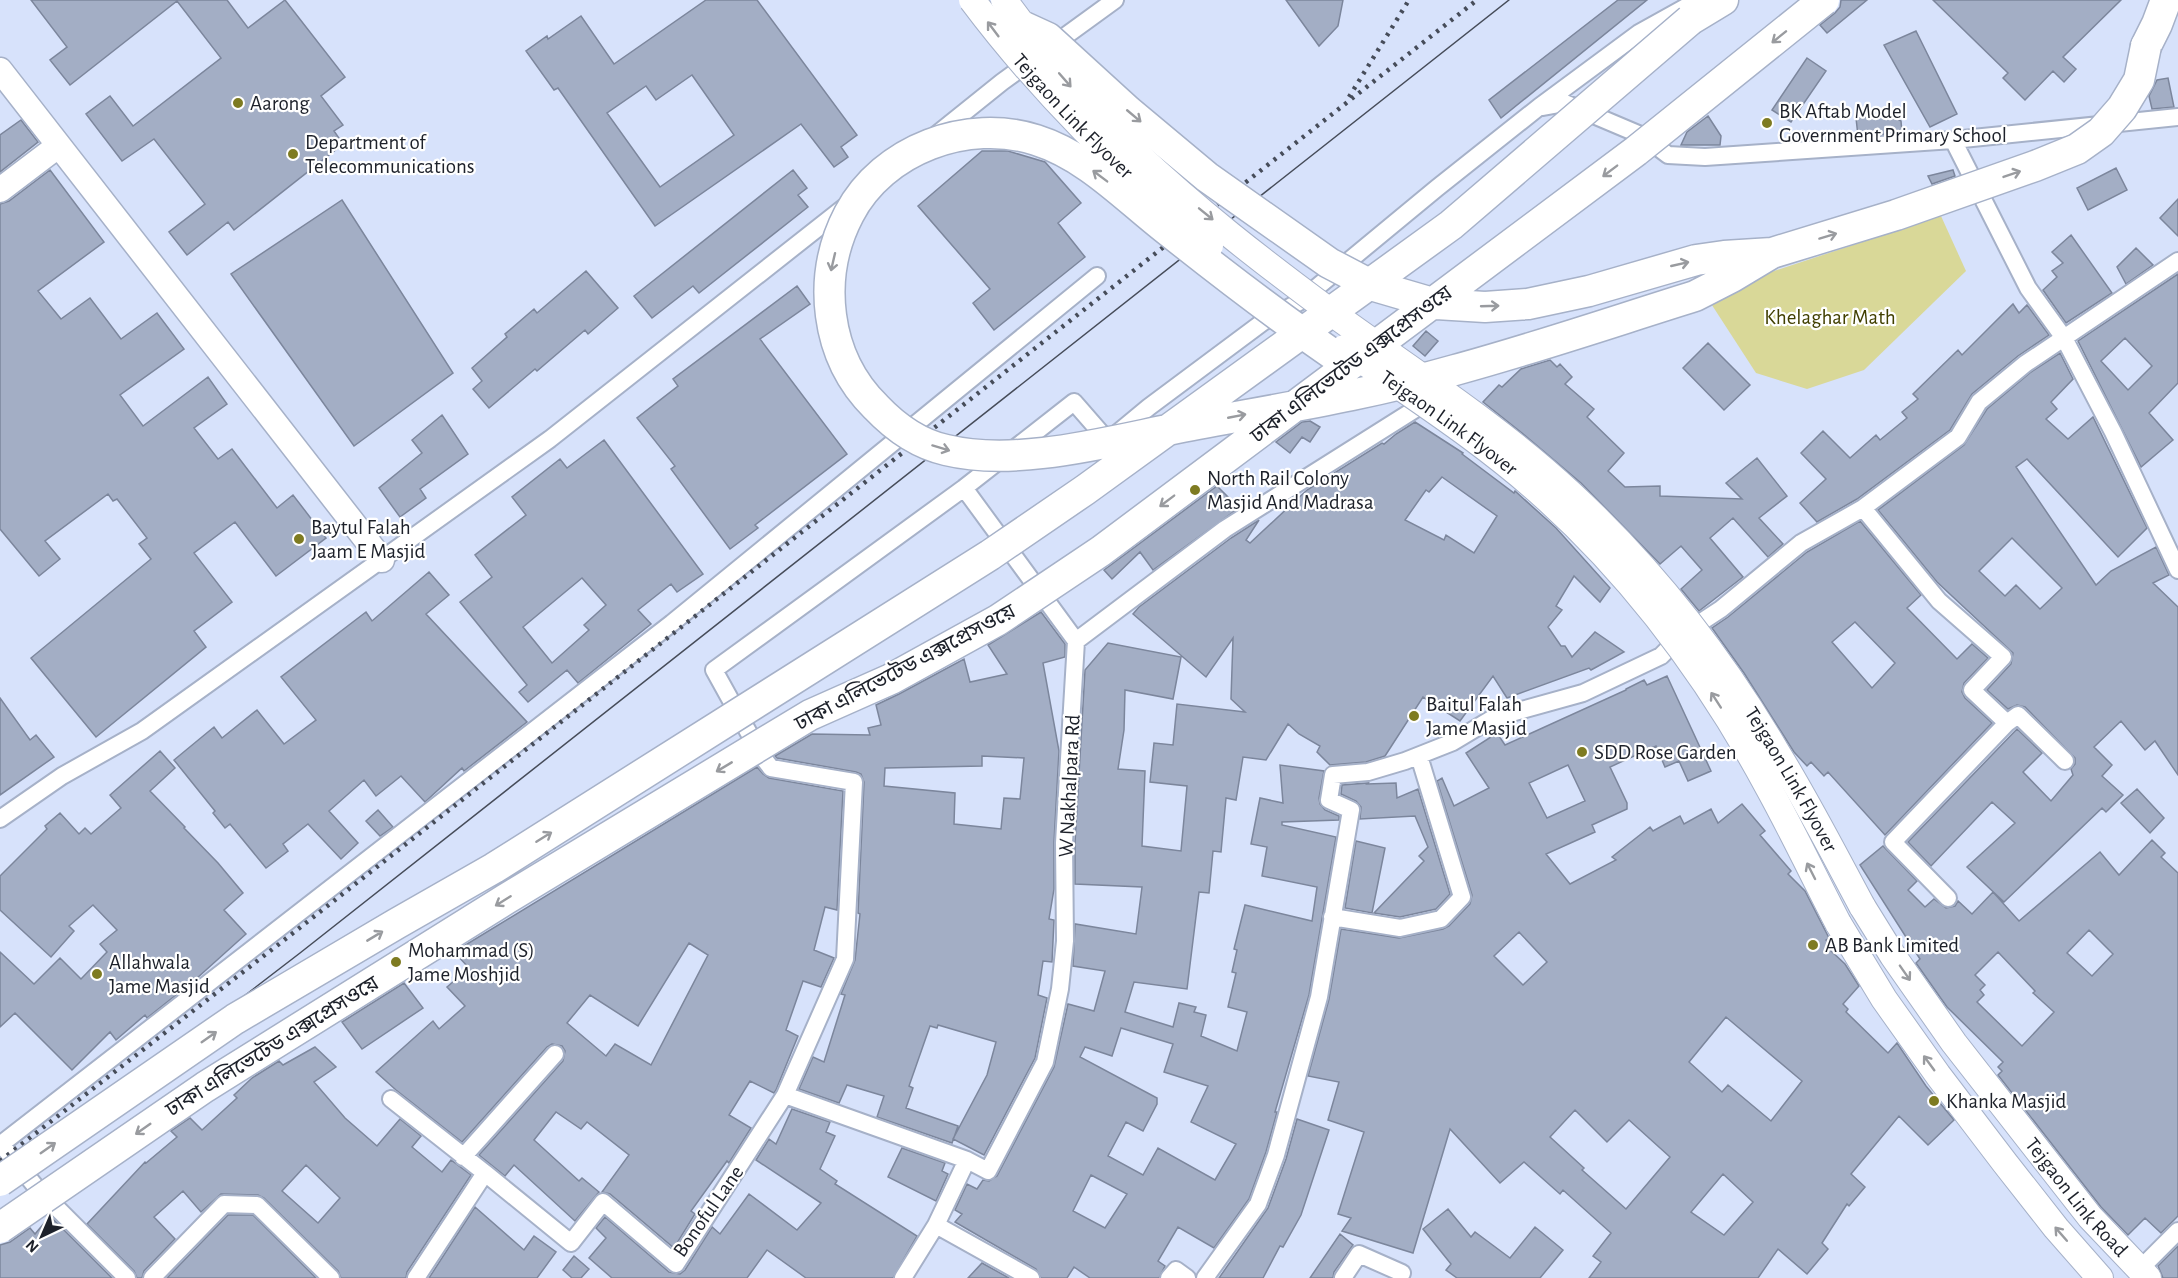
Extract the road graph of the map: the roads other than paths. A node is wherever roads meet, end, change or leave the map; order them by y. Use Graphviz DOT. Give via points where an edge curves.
graph roads {
  1 [pos="972,0"];
  2 [pos="1004,0"];
  3 [pos="1115,0"];
  4 [pos="1723,0"];
  5 [pos="1824,0"];
  6 [pos="2145,0"];
  7 [pos="2166,0"];
  8 [pos="1700,7"];
  9 [pos="1024,27"];
  10 [pos="2146,46"];
  11 [pos="0,70"];
  12 [pos="1539,107"];
  13 [pos="2178,117"];
  14 [pos="1953,140"];
  15 [pos="58,146"];
  16 [pos="0,190"];
  17 [pos="1772,253"];
  18 [pos="2178,261"];
  19 [pos="1097,276"];
  20 [pos="1299,302"];
  21 [pos="2064,338"];
  22 [pos="1414,402"];
  23 [pos="964,488"];
  24 [pos="1863,508"];
  25 [pos="382,560"];
  26 [pos="2178,570"];
  27 [pos="1683,634"];
  28 [pos="1076,641"];
  29 [pos="2007,723"];
  30 [pos="1419,756"];
  31 [pos="2065,761"];
  32 [pos="0,819"];
  33 [pos="1947,898"];
  34 [pos="1863,906"];
  35 [pos="1332,917"];
  36 [pos="1838,923"];
  37 [pos="555,1054"];
  38 [pos="785,1095"];
  39 [pos="391,1099"];
  40 [pos="0,1145"];
  41 [pos="463,1157"];
  42 [pos="967,1160"];
  43 [pos="485,1173"];
  44 [pos="0,1181"];
  45 [pos="936,1225"];
  46 [pos="0,1228"];
  47 [pos="2178,1231"];
  48 [pos="1402,1274"];
  49 [pos="2139,1275"];
  50 [pos="127,1278"];
  51 [pos="152,1278"];
  52 [pos="332,1278"];
  53 [pos="416,1278"];
  54 [pos="903,1278"];
  55 [pos="1030,1278"];
  56 [pos="1169,1278"];
  57 [pos="1187,1278"];
  58 [pos="1205,1278"];
  59 [pos="1342,1278"];
  60 [pos="2100,1278"];
  22 -- 1 [label="main road, Tejgaon Link Flyover, one-way, bridge" via="1242,274 1177,218 1057,103"];
  2 -- 9 [label="main road, Tejgaon Link Flyover, bridge"];
  3 -- 25 [label="street" via="1002,82 550,439"];
  4 -- 8 [label="highway, ঢাকা এলিভেটেড এক্সপ্রেসওয়ে"];
  5 -- 46 [label="highway, ঢাকা এলিভেটেড এক্সপ্রেসওয়ে, one-way, bridge" via="1636,151 1052,586 891,679 810,715 506,899 205,1087"];
  6 -- 10 [label="highway"];
  7 -- 10 [label="highway"];
  8 -- 12 [label="street" via="1639,33"];
  44 -- 8 [label="highway, ঢাকা এলিভেটেড এক্সপ্রেসওয়ে, one-way, bridge" via="235,1019 494,868 1000,549 1450,225"];
  9 -- 17 [label="highway, one-way, bridge" via="1048,38 1207,177 1329,263 1371,285 1436,304 1528,304 1696,260"];
  9 -- 34 [label="main road, Tejgaon Link Flyover, one-way, bridge" via="1096,116 1172,187 1321,304 1510,440 1635,556 1738,691 1777,751"];
  17 -- 10 [label="highway, one-way, bridge" via="1896,215 2077,148 2101,132 2122,108 2139,80"];
  11 -- 15 [label="street"];
  12 -- 14 [label="street" via="1565,103 1643,136 1668,155 1705,157"];
  12 -- 20 [label="street"];
  13 -- 14 [label="street"];
  14 -- 21 [label="street" via="2028,288"];
  15 -- 16 [label="street"];
  15 -- 25 [label="street"];
  22 -- 17 [label="highway, one-way, bridge" via="1403,392 1395,388 1387,385 1378,381 1347,364 1303,334 1078,159 1025,137 1005,133 955,136 899,160 871,183 849,214 832,264 830,316 836,342 847,371 867,399 915,438 942,450 994,456 1088,446 1363,392 1386,387 1397,384 1454,371 1695,296"];
  18 -- 21 [label="street"];
  19 -- 40 [label="street" via="672,623"];
  20 -- 23 [label="street" via="1263,322 1108,441 1074,402"];
  20 -- 27 [label="street" via="1509,454 1552,491"];
  21 -- 24 [label="street" via="1979,402 1958,437"];
  21 -- 26 [label="street"];
  22 -- 28 [label="street" via="1225,529"];
  36 -- 22 [label="main road, Tejgaon Link Flyover, one-way, bridge" via="1767,785 1693,665 1654,612 1544,495 1463,430"];
  23 -- 28 [label="street"];
  23 -- 38 [label="street" via="714,670 771,768 854,782 845,959"];
  24 -- 27 [label="street" via="1802,543 1721,609"];
  24 -- 29 [label="street" via="1939,602 2003,657 1972,690"];
  25 -- 32 [label="street" via="142,731 62,776"];
  27 -- 30 [label="street" via="1661,656 1583,693 1493,718 1453,742"];
  28 -- 42 [label="street, W Nakhalpara Rd" via="1064,843 1065,941 1045,1062 988,1171"];
  29 -- 31 [label="street" via="2018,715"];
  29 -- 33 [label="street" via="1893,842"];
  30 -- 35 [label="street" via="1368,772 1333,775 1329,800 1351,810"];
  30 -- 35 [label="street" via="1462,897 1441,919 1400,928"];
  34 -- 49 [label="main road, Tejgaon Link Road, one-way" via="1893,957 1954,1043"];
  35 -- 58 [label="street" via="1319,997 1269,1175 1258,1204"];
  60 -- 36 [label="main road, Tejgaon Link Road, one-way" via="2004,1163 1938,1075 1884,999"];
  37 -- 41 [label="street"];
  38 -- 42 [label="street"];
  38 -- 43 [label="street, Bonoful Lane" via="676,1264 603,1202 571,1243"];
  39 -- 41 [label="street"];
  40 -- 50 [label="street"];
  41 -- 43 [label="street"];
  42 -- 45 [label="street"];
  43 -- 53 [label="street"];
  45 -- 54 [label="street"];
  45 -- 55 [label="street"];
  47 -- 49 [label="street"];
  48 -- 59 [label="street" via="1359,1254"];
  51 -- 52 [label="street" via="224,1204 257,1204"];
  56 -- 57 [label="street" via="1176,1270"];
}
